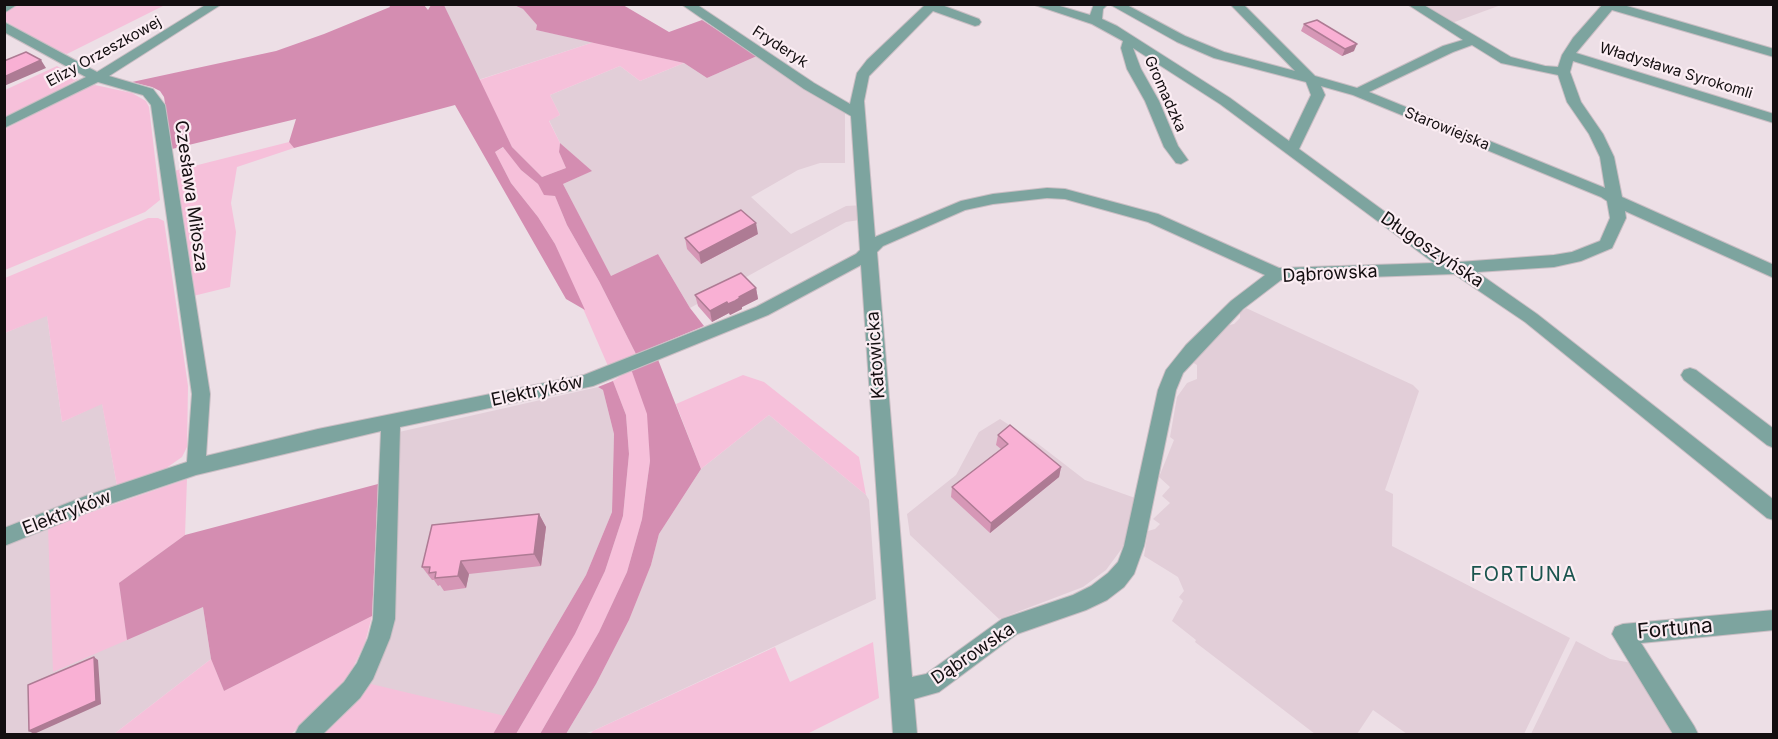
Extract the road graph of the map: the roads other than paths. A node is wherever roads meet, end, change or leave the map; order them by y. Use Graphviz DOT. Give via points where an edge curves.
graph roads {
  1 [pos="12,4"];
  2 [pos="216,4"];
  3 [pos="687,4"];
  4 [pos="1038,4"];
  5 [pos="1236,4"];
  6 [pos="1413,4"];
  7 [pos="932,5"];
  8 [pos="1119,5"];
  9 [pos="1610,5"];
  10 [pos="4,9"];
  11 [pos="1098,11"];
  12 [pos="975,22"];
  13 [pos="4,26"];
  14 [pos="1130,40"];
  15 [pos="1474,40"];
  16 [pos="1773,53"];
  17 [pos="1568,55"];
  18 [pos="1563,72"];
  19 [pos="90,74"];
  20 [pos="1312,81"];
  21 [pos="1358,92"];
  22 [pos="858,114"];
  23 [pos="1773,119"];
  24 [pos="4,124"];
  25 [pos="1292,149"];
  26 [pos="1181,160"];
  27 [pos="1616,200"];
  28 [pos="868,251"];
  29 [pos="1455,268"];
  30 [pos="1773,272"];
  31 [pos="1277,274"];
  32 [pos="1690,375"];
  33 [pos="391,421"];
  34 [pos="1773,440"];
  35 [pos="196,467"];
  36 [pos="1771,508"];
  37 [pos="4,537"];
  38 [pos="1773,620"];
  39 [pos="901,690"];
  40 [pos="307,735"];
  41 [pos="905,735"];
  42 [pos="1686,735"];
  1 -- 10 [label="street"];
  2 -- 19 [label="street, Elizy Orzeszkowej" via="156,44"];
  3 -- 22 [label="street, Fryderyk"];
  4 -- 11 [label="street, Długoszyńska" via="1062,11"];
  5 -- 20 [label="street"];
  6 -- 15 [label="street"];
  7 -- 12 [label="street"];
  7 -- 22 [label="street, Katowicka" via="862,76"];
  8 -- 20 [label="street, Starowiejska" via="1219,55"];
  9 -- 16 [label="street"];
  9 -- 17 [label="street"];
  11 -- 14 [label="street, Długoszyńska"];
  13 -- 19 [label="street, Czesława Miłosza"];
  14 -- 25 [label="street, Długoszyńska"];
  14 -- 26 [label="street, Gromadzka" via="1126,48 1134,69 1170,147"];
  15 -- 18 [label="street" via="1506,60"];
  15 -- 21 [label="street"];
  17 -- 18 [label="street"];
  17 -- 23 [label="street, Władysława Syrokomli"];
  18 -- 27 [label="street, Dąbrowska" via="1574,102 1607,157"];
  19 -- 24 [label="street, Elizy Orzeszkowej"];
  19 -- 35 [label="street, Czesława Miłosza" via="142,90 158,105 200,388"];
  20 -- 21 [label="street, Starowiejska"];
  20 -- 25 [label="street" via="1318,95"];
  21 -- 27 [label="street, Starowiejska"];
  22 -- 28 [label="street, Katowicka"];
  25 -- 29 [label="street, Długoszyńska"];
  27 -- 29 [label="street, Dąbrowska" via="1618,218 1612,233 1606,244 1594,250 1554,261"];
  27 -- 30 [label="street, Starowiejska"];
  28 -- 31 [label="street, Elektryków" via="877,242 961,206 993,199 1065,194 1153,218"];
  28 -- 33 [label="street, Elektryków" via="862,258 762,311 587,381"];
  28 -- 39 [label="street, Katowicka"];
  29 -- 31 [label="street, Dąbrowska"];
  29 -- 36 [label="street, Długoszyńska" via="1532,318"];
  31 -- 39 [label="street, Dąbrowska" via="1237,305 1175,370 1167,390 1134,546 1127,567 1116,580 1078,603 1010,626 931,684"];
  32 -- 34 [label="street"];
  33 -- 35 [label="street, Elektryków"];
  33 -- 40 [label="street" via="384,619 379,638 352,690"];
  35 -- 37 [label="street, Elektryków"];
  38 -- 42 [label="street, Fortuna" via="1623,634"];
  39 -- 41 [label="street, Katowicka"];
}
